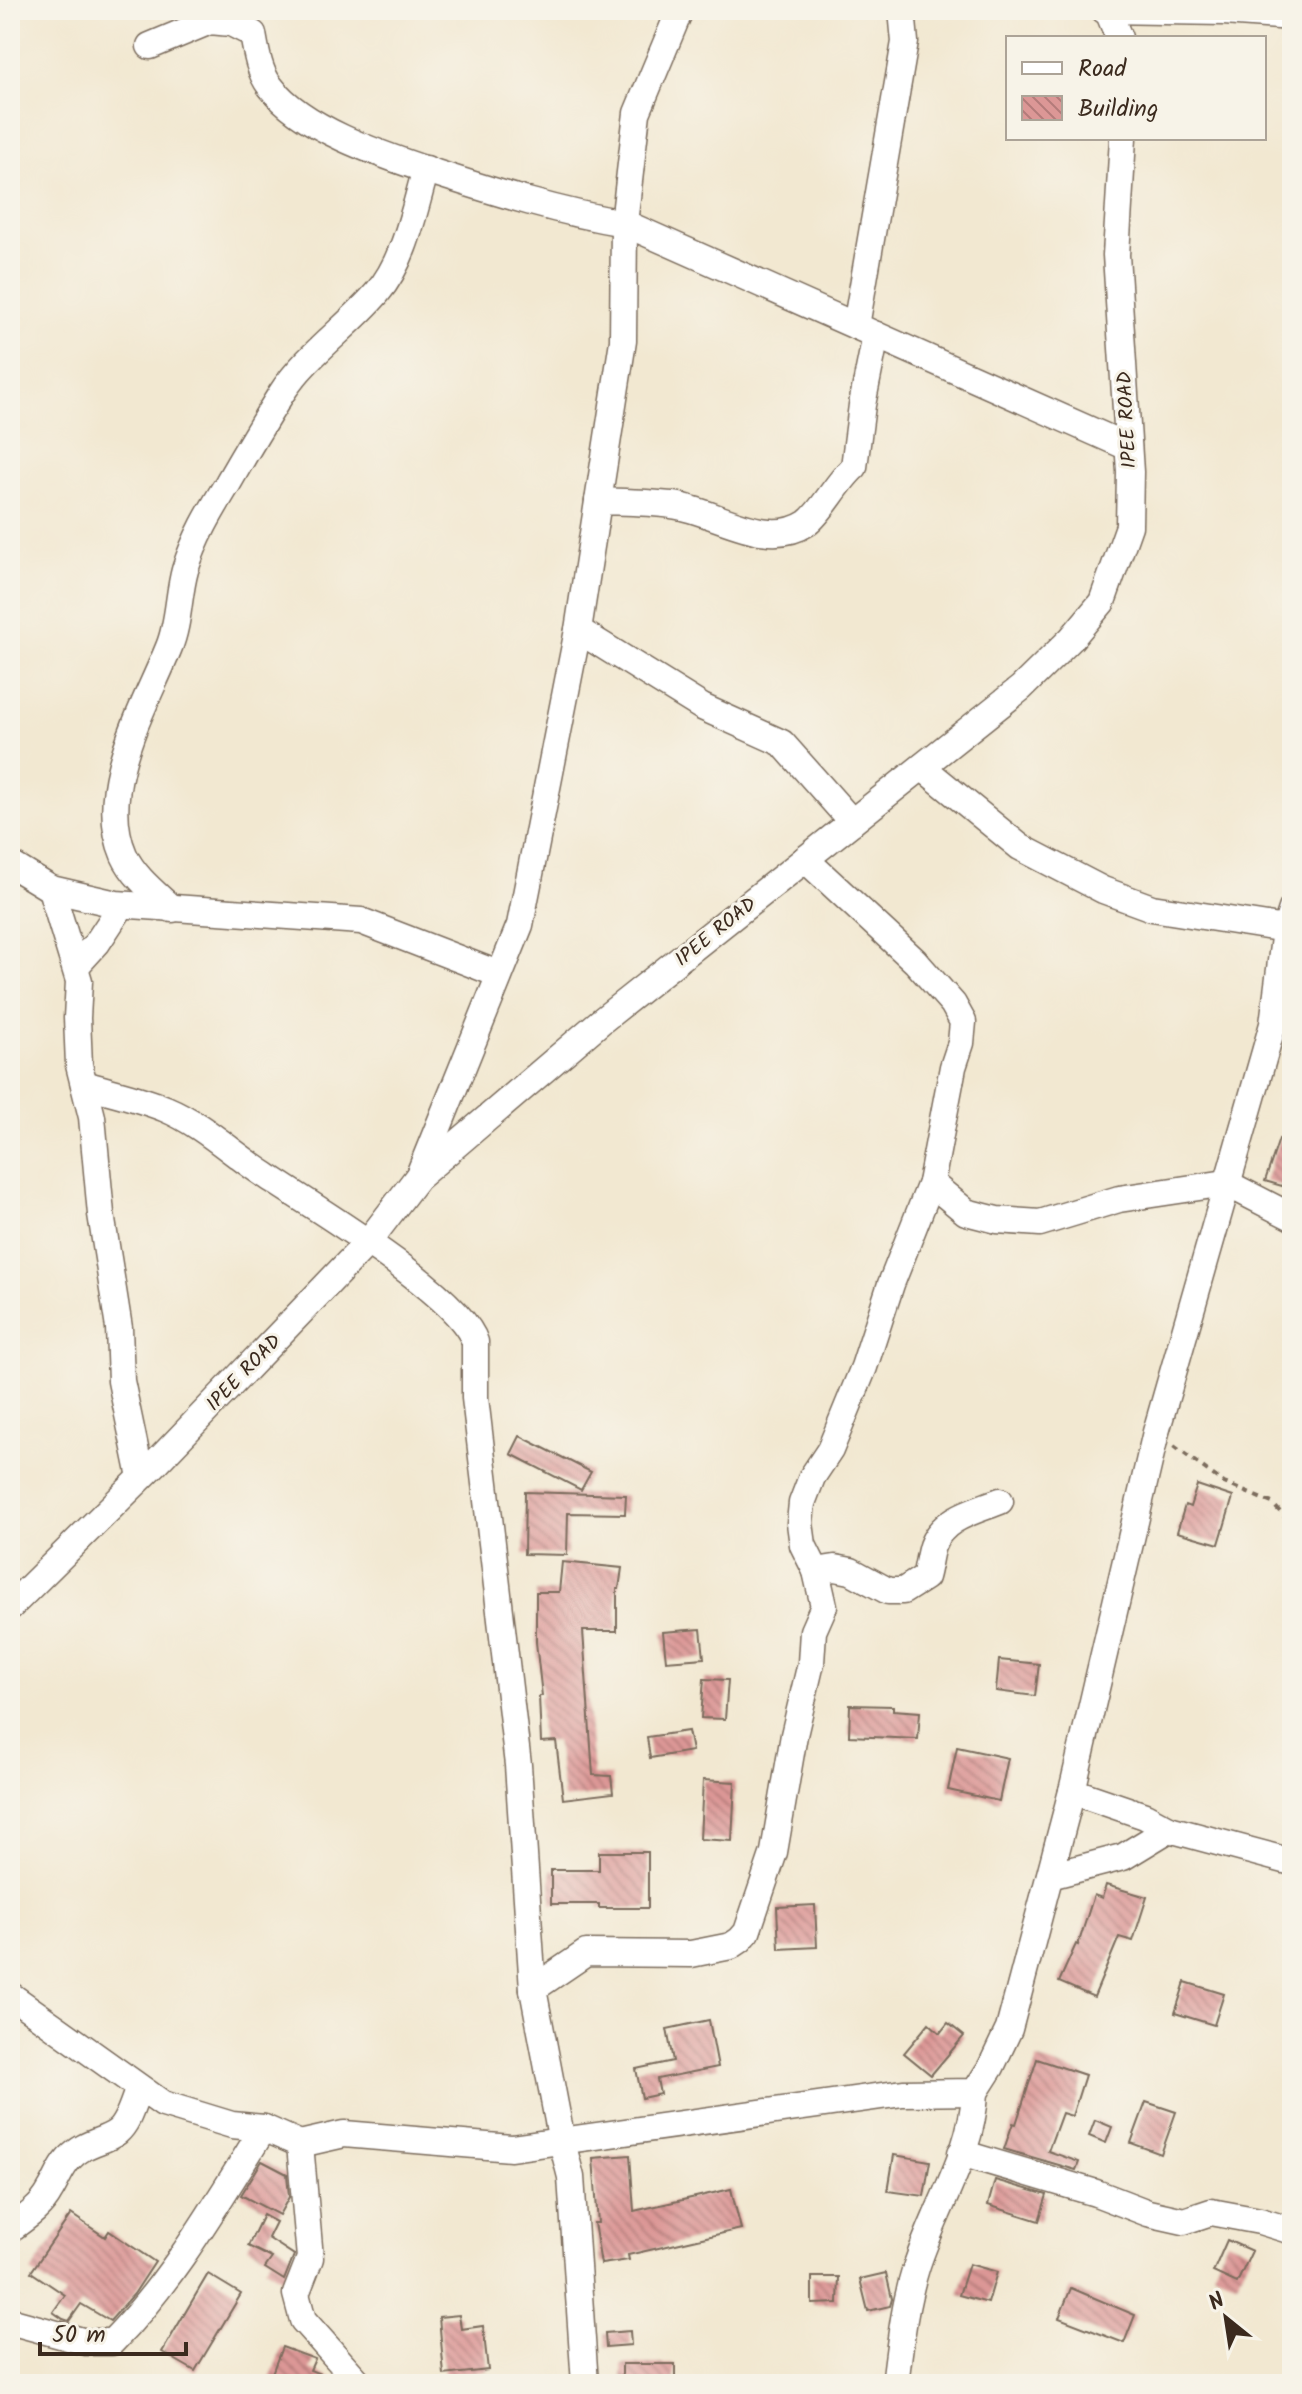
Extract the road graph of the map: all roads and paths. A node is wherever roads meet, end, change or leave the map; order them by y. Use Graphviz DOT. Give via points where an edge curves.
graph roads {
  1 [pos="680,10"];
  2 [pos="902,10"];
  3 [pos="1106,10"];
  4 [pos="1152,11"];
  5 [pos="210,15"];
  6 [pos="1292,17"];
  7 [pos="1118,36"];
  8 [pos="150,46"];
  9 [pos="1123,140"];
  10 [pos="426,169"];
  11 [pos="624,223"];
  12 [pos="866,330"];
  13 [pos="1128,447"];
  14 [pos="598,501"];
  15 [pos="578,630"];
  16 [pos="922,767"];
  17 [pos="852,822"];
  18 [pos="805,859"];
  19 [pos="10,864"];
  20 [pos="51,889"];
  21 [pos="122,905"];
  22 [pos="172,909"];
  23 [pos="1290,923"];
  24 [pos="76,966"];
  25 [pos="498,974"];
  26 [pos="84,1084"];
  27 [pos="417,1178"];
  28 [pos="931,1183"];
  29 [pos="1226,1183"];
  30 [pos="1292,1217"];
  31 [pos="368,1242"];
  32 [pos="1156,1432"];
  33 [pos="141,1477"];
  34 [pos="1000,1501"];
  35 [pos="1292,1525"];
  36 [pos="816,1571"];
  37 [pos="10,1607"];
  38 [pos="1072,1791"];
  39 [pos="1169,1829"];
  40 [pos="1292,1862"];
  41 [pos="1050,1876"];
  42 [pos="533,1989"];
  43 [pos="10,1995"];
  44 [pos="139,2088"];
  45 [pos="975,2092"];
  46 [pos="264,2128"];
  47 [pos="562,2142"];
  48 [pos="300,2144"];
  49 [pos="511,2148"];
  50 [pos="961,2153"];
  51 [pos="571,2177"];
  52 [pos="10,2229"];
  53 [pos="1292,2231"];
  54 [pos="10,2319"];
  55 [pos="360,2384"];
  56 [pos="585,2384"];
  57 [pos="895,2384"];
  1 -- 11 [label="street" via="637,113"];
  2 -- 12 [label="street" via="905,42"];
  3 -- 4 [label="street"];
  3 -- 7 [label="street"];
  4 -- 6 [label="street"];
  5 -- 8 [label="street"];
  5 -- 10 [label="street" via="253,34 269,85 308,118 359,146"];
  9 -- 13 [label="street, IPEE ROAD" via="1116,255"];
  10 -- 11 [label="street" via="567,213"];
  10 -- 22 [label="street" via="390,275 284,390 204,521 185,569 170,644 124,754 115,800 123,853 136,875"];
  11 -- 12 [label="street"];
  11 -- 14 [label="street" via="623,341"];
  12 -- 13 [label="street"];
  12 -- 14 [label="street" via="854,467 808,522 784,532 751,530 674,505"];
  13 -- 16 [label="street, IPEE ROAD" via="1129,526 1102,602 1021,688"];
  14 -- 15 [label="street"];
  15 -- 17 [label="street" via="702,707 782,743"];
  15 -- 25 [label="street" via="520,925"];
  16 -- 17 [label="street, IPEE ROAD"];
  16 -- 23 [label="street" via="1020,847 1103,890 1152,908"];
  17 -- 18 [label="street, IPEE ROAD"];
  18 -- 27 [label="street, IPEE ROAD" via="600,1022"];
  18 -- 28 [label="street" via="915,961 963,1022"];
  19 -- 20 [label="street"];
  20 -- 21 [label="street"];
  20 -- 24 [label="street"];
  21 -- 22 [label="street"];
  21 -- 24 [label="street"];
  22 -- 25 [label="street" via="361,921"];
  23 -- 29 [label="street" via="1273,1024"];
  24 -- 26 [label="street"];
  25 -- 27 [label="street"];
  26 -- 31 [label="street" via="167,1109"];
  26 -- 33 [label="street" via="119,1328 121,1381"];
  27 -- 31 [label="street, IPEE ROAD"];
  28 -- 29 [label="street" via="966,1212 1040,1223 1119,1199"];
  28 -- 36 [label="street" via="864,1367 802,1503 803,1545"];
  29 -- 30 [label="street"];
  29 -- 32 [label="street"];
  31 -- 33 [label="street, IPEE ROAD"];
  31 -- 42 [label="street" via="437,1297 467,1326 475,1342 475,1398 518,1765"];
  32 -- 35 [label="path" via="1224,1483 1272,1503"];
  32 -- 38 [label="street"];
  33 -- 37 [label="street, IPEE ROAD"];
  34 -- 36 [label="street" via="948,1523 932,1547 925,1577 903,1591 888,1591 851,1571"];
  36 -- 42 [label="street" via="824,1606 813,1631 774,1852 747,1932 731,1946 691,1954 586,1953"];
  38 -- 39 [label="street"];
  38 -- 41 [label="street"];
  39 -- 40 [label="street"];
  39 -- 41 [label="street" via="1123,1857"];
  41 -- 45 [label="street" via="1009,2029"];
  42 -- 47 [label="street"];
  43 -- 44 [label="street"];
  44 -- 46 [label="street" via="163,2104 232,2125"];
  44 -- 52 [label="street" via="125,2124 72,2156 40,2206"];
  45 -- 47 [label="street" via="903,2093"];
  45 -- 50 [label="street" via="974,2119"];
  46 -- 48 [label="street"];
  46 -- 54 [label="street" via="192,2241 112,2342 86,2342"];
  47 -- 49 [label="street"];
  47 -- 51 [label="street"];
  48 -- 49 [label="street" via="344,2134"];
  48 -- 55 [label="street" via="310,2258 296,2294 303,2320"];
  49 -- 51 [label="street"];
  50 -- 53 [label="street" via="1148,2213 1184,2221 1211,2212"];
  50 -- 57 [label="street" via="916,2268"];
  51 -- 56 [label="street"];
}
